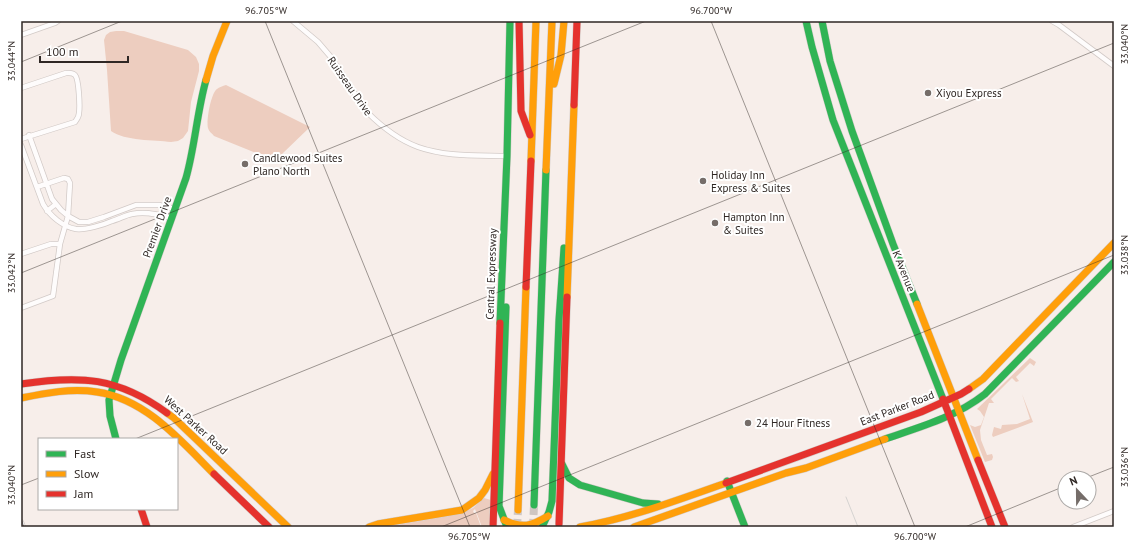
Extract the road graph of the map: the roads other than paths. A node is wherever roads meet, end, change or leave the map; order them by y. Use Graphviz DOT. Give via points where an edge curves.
graph roads {
  1 [pos="58,21"];
  2 [pos="227,21"];
  3 [pos="293,21"];
  4 [pos="510,21"];
  5 [pos="520,21"];
  6 [pos="536,21"];
  7 [pos="552,21"];
  8 [pos="564,21"];
  9 [pos="576,21"];
  10 [pos="806,21"];
  11 [pos="822,21"];
  12 [pos="1052,21"];
  13 [pos="21,35"];
  14 [pos="1114,66"];
  15 [pos="21,88"];
  16 [pos="550,98"];
  17 [pos="852,131"];
  18 [pos="28,136"];
  19 [pos="838,136"];
  20 [pos="21,139"];
  21 [pos="531,139"];
  22 [pos="21,145"];
  23 [pos="36,156"];
  24 [pos="507,156"];
  25 [pos="27,160"];
  26 [pos="571,176"];
  27 [pos="46,183"];
  28 [pos="37,187"];
  29 [pos="56,204"];
  30 [pos="174,209"];
  31 [pos="47,211"];
  32 [pos="112,214"];
  33 [pos="68,216"];
  34 [pos="172,218"];
  35 [pos="114,220"];
  36 [pos="66,226"];
  37 [pos="1114,243"];
  38 [pos="60,244"];
  39 [pos="893,244"];
  40 [pos="883,248"];
  41 [pos="21,254"];
  42 [pos="503,260"];
  43 [pos="1114,262"];
  44 [pos="1074,284"];
  45 [pos="1083,293"];
  46 [pos="21,308"];
  47 [pos="1020,340"];
  48 [pos="1029,349"];
  49 [pos="38,381"];
  50 [pos="21,384"];
  51 [pos="114,384"];
  52 [pos="41,394"];
  53 [pos="111,394"];
  54 [pos="21,398"];
  55 [pos="953,398"];
  56 [pos="944,402"];
  57 [pos="958,411"];
  58 [pos="949,416"];
  59 [pos="116,438"];
  60 [pos="802,455"];
  61 [pos="560,458"];
  62 [pos="217,459"];
  63 [pos="223,464"];
  64 [pos="806,468"];
  65 [pos="211,471"];
  66 [pos="494,472"];
  67 [pos="727,481"];
  68 [pos="732,493"];
  69 [pos="667,504"];
  70 [pos="534,505"];
  71 [pos="141,510"];
  72 [pos="518,510"];
  73 [pos="1114,511"];
  74 [pos="272,513"];
  75 [pos="548,516"];
  76 [pos="503,519"];
  77 [pos="21,522"];
  78 [pos="559,524"];
  79 [pos="266,525"];
  80 [pos="642,526"];
  81 [pos="23,527"];
  82 [pos="147,527"];
  83 [pos="288,527"];
  84 [pos="369,527"];
  85 [pos="493,527"];
  86 [pos="507,527"];
  87 [pos="542,527"];
  88 [pos="580,527"];
  89 [pos="634,527"];
  90 [pos="745,527"];
  91 [pos="992,527"];
  92 [pos="1005,527"];
  93 [pos="1072,527"];
  1 -- 13 [label="street"];
  2 -- 30 [label="main road, Premier Drive" via="213,56 200,101 191,160"];
  3 -- 24 [label="street, Ruisseau Drive" via="330,56 374,120 401,140 447,154"];
  4 -- 24 [label="main road, Central Expressway"];
  5 -- 21 [label="main road" via="521,111"];
  6 -- 21 [label="main road"];
  7 -- 16 [label="main road"];
  8 -- 16 [label="main road" via="561,54"];
  9 -- 26 [label="main road"];
  10 -- 19 [label="main road, K Avenue"];
  11 -- 17 [label="main road, K Avenue" via="830,61"];
  12 -- 14 [label="street"];
  15 -- 18 [label="street" via="69,73 75,75 78,81 78,119"];
  16 -- 70 [label="main road"];
  17 -- 19 [label="main road"];
  17 -- 39 [label="main road, K Avenue"];
  18 -- 20 [label="street"];
  18 -- 23 [label="street"];
  19 -- 40 [label="main road, K Avenue"];
  21 -- 72 [label="main road"];
  22 -- 25 [label="street"];
  23 -- 25 [label="street"];
  23 -- 27 [label="street"];
  24 -- 42 [label="main road, Central Expressway"];
  25 -- 28 [label="street"];
  26 -- 61 [label="main road"];
  26 -- 75 [label="main road" via="560,304 552,502"];
  27 -- 28 [label="street"];
  27 -- 29 [label="street"];
  27 -- 33 [label="street" via="68,179"];
  28 -- 31 [label="street"];
  29 -- 31 [label="street"];
  29 -- 33 [label="street"];
  30 -- 32 [label="street" via="159,205 136,205"];
  30 -- 34 [label="main road, Premier Drive"];
  31 -- 36 [label="street"];
  32 -- 33 [label="street" via="88,222 79,222"];
  32 -- 35 [label="street"];
  33 -- 36 [label="street"];
  34 -- 35 [label="street" via="147,212"];
  34 -- 51 [label="main road, Premier Drive"];
  35 -- 36 [label="street" via="99,226 77,229"];
  36 -- 38 [label="street"];
  37 -- 44 [label="main road, East Parker Road"];
  38 -- 41 [label="street" via="51,244"];
  38 -- 46 [label="street" via="53,296"];
  39 -- 40 [label="main road"];
  39 -- 55 [label="main road, K Avenue"];
  40 -- 56 [label="main road, K Avenue"];
  42 -- 66 [label="main road, Central Expressway"];
  42 -- 76 [label="main road" via="506,265 506,305 499,506"];
  43 -- 45 [label="main road"];
  44 -- 45 [label="main road"];
  44 -- 47 [label="main road, East Parker Road"];
  45 -- 48 [label="main road"];
  47 -- 48 [label="main road"];
  47 -- 55 [label="main road, East Parker Road" via="983,379"];
  48 -- 57 [label="main road" via="985,394"];
  49 -- 50 [label="main road, West Parker Road"];
  49 -- 51 [label="main road, West Parker Road" via="78,378"];
  49 -- 52 [label="main road"];
  51 -- 53 [label="main road, Premier Drive"];
  51 -- 62 [label="main road, West Parker Road" via="133,391 158,406"];
  52 -- 53 [label="main road, West Parker Road" via="84,390"];
  52 -- 54 [label="main road, West Parker Road"];
  53 -- 59 [label="main road, Premier Drive" via="110,416"];
  53 -- 65 [label="main road, West Parker Road" via="147,412 168,428"];
  55 -- 56 [label="main road, East Parker Road"];
  55 -- 57 [label="main road, K Avenue"];
  56 -- 58 [label="main road, K Avenue"];
  56 -- 60 [label="main road, East Parker Road"];
  57 -- 58 [label="main road"];
  57 -- 92 [label="main road, K Avenue"];
  58 -- 64 [label="main road"];
  58 -- 91 [label="main road, K Avenue"];
  60 -- 64 [label="main road"];
  60 -- 67 [label="main road, East Parker Road"];
  61 -- 69 [label="main road" via="569,478 580,485 649,504"];
  61 -- 78 [label="main road"];
  62 -- 63 [label="main road, West Parker Road"];
  62 -- 65 [label="main road"];
  63 -- 65 [label="main road"];
  63 -- 74 [label="main road, West Parker Road"];
  64 -- 68 [label="main road"];
  65 -- 79 [label="main road, West Parker Road"];
  66 -- 84 [label="main road" via="479,498 462,510"];
  66 -- 85 [label="main road, Central Expressway"];
  67 -- 68 [label="main road"];
  67 -- 69 [label="main road, East Parker Road"];
  68 -- 80 [label="main road"];
  68 -- 90 [label="main road"];
  69 -- 88 [label="main road, East Parker Road" via="601,524"];
  71 -- 82 [label="main road"];
  73 -- 93 [label="street"];
  74 -- 79 [label="main road"];
  74 -- 83 [label="main road, West Parker Road"];
  75 -- 76 [label="main road" via="522,526 513,525"];
  75 -- 87 [label="main road"];
  76 -- 86 [label="main road"];
  77 -- 81 [label="street"];
  80 -- 89 [label="main road"];
}
